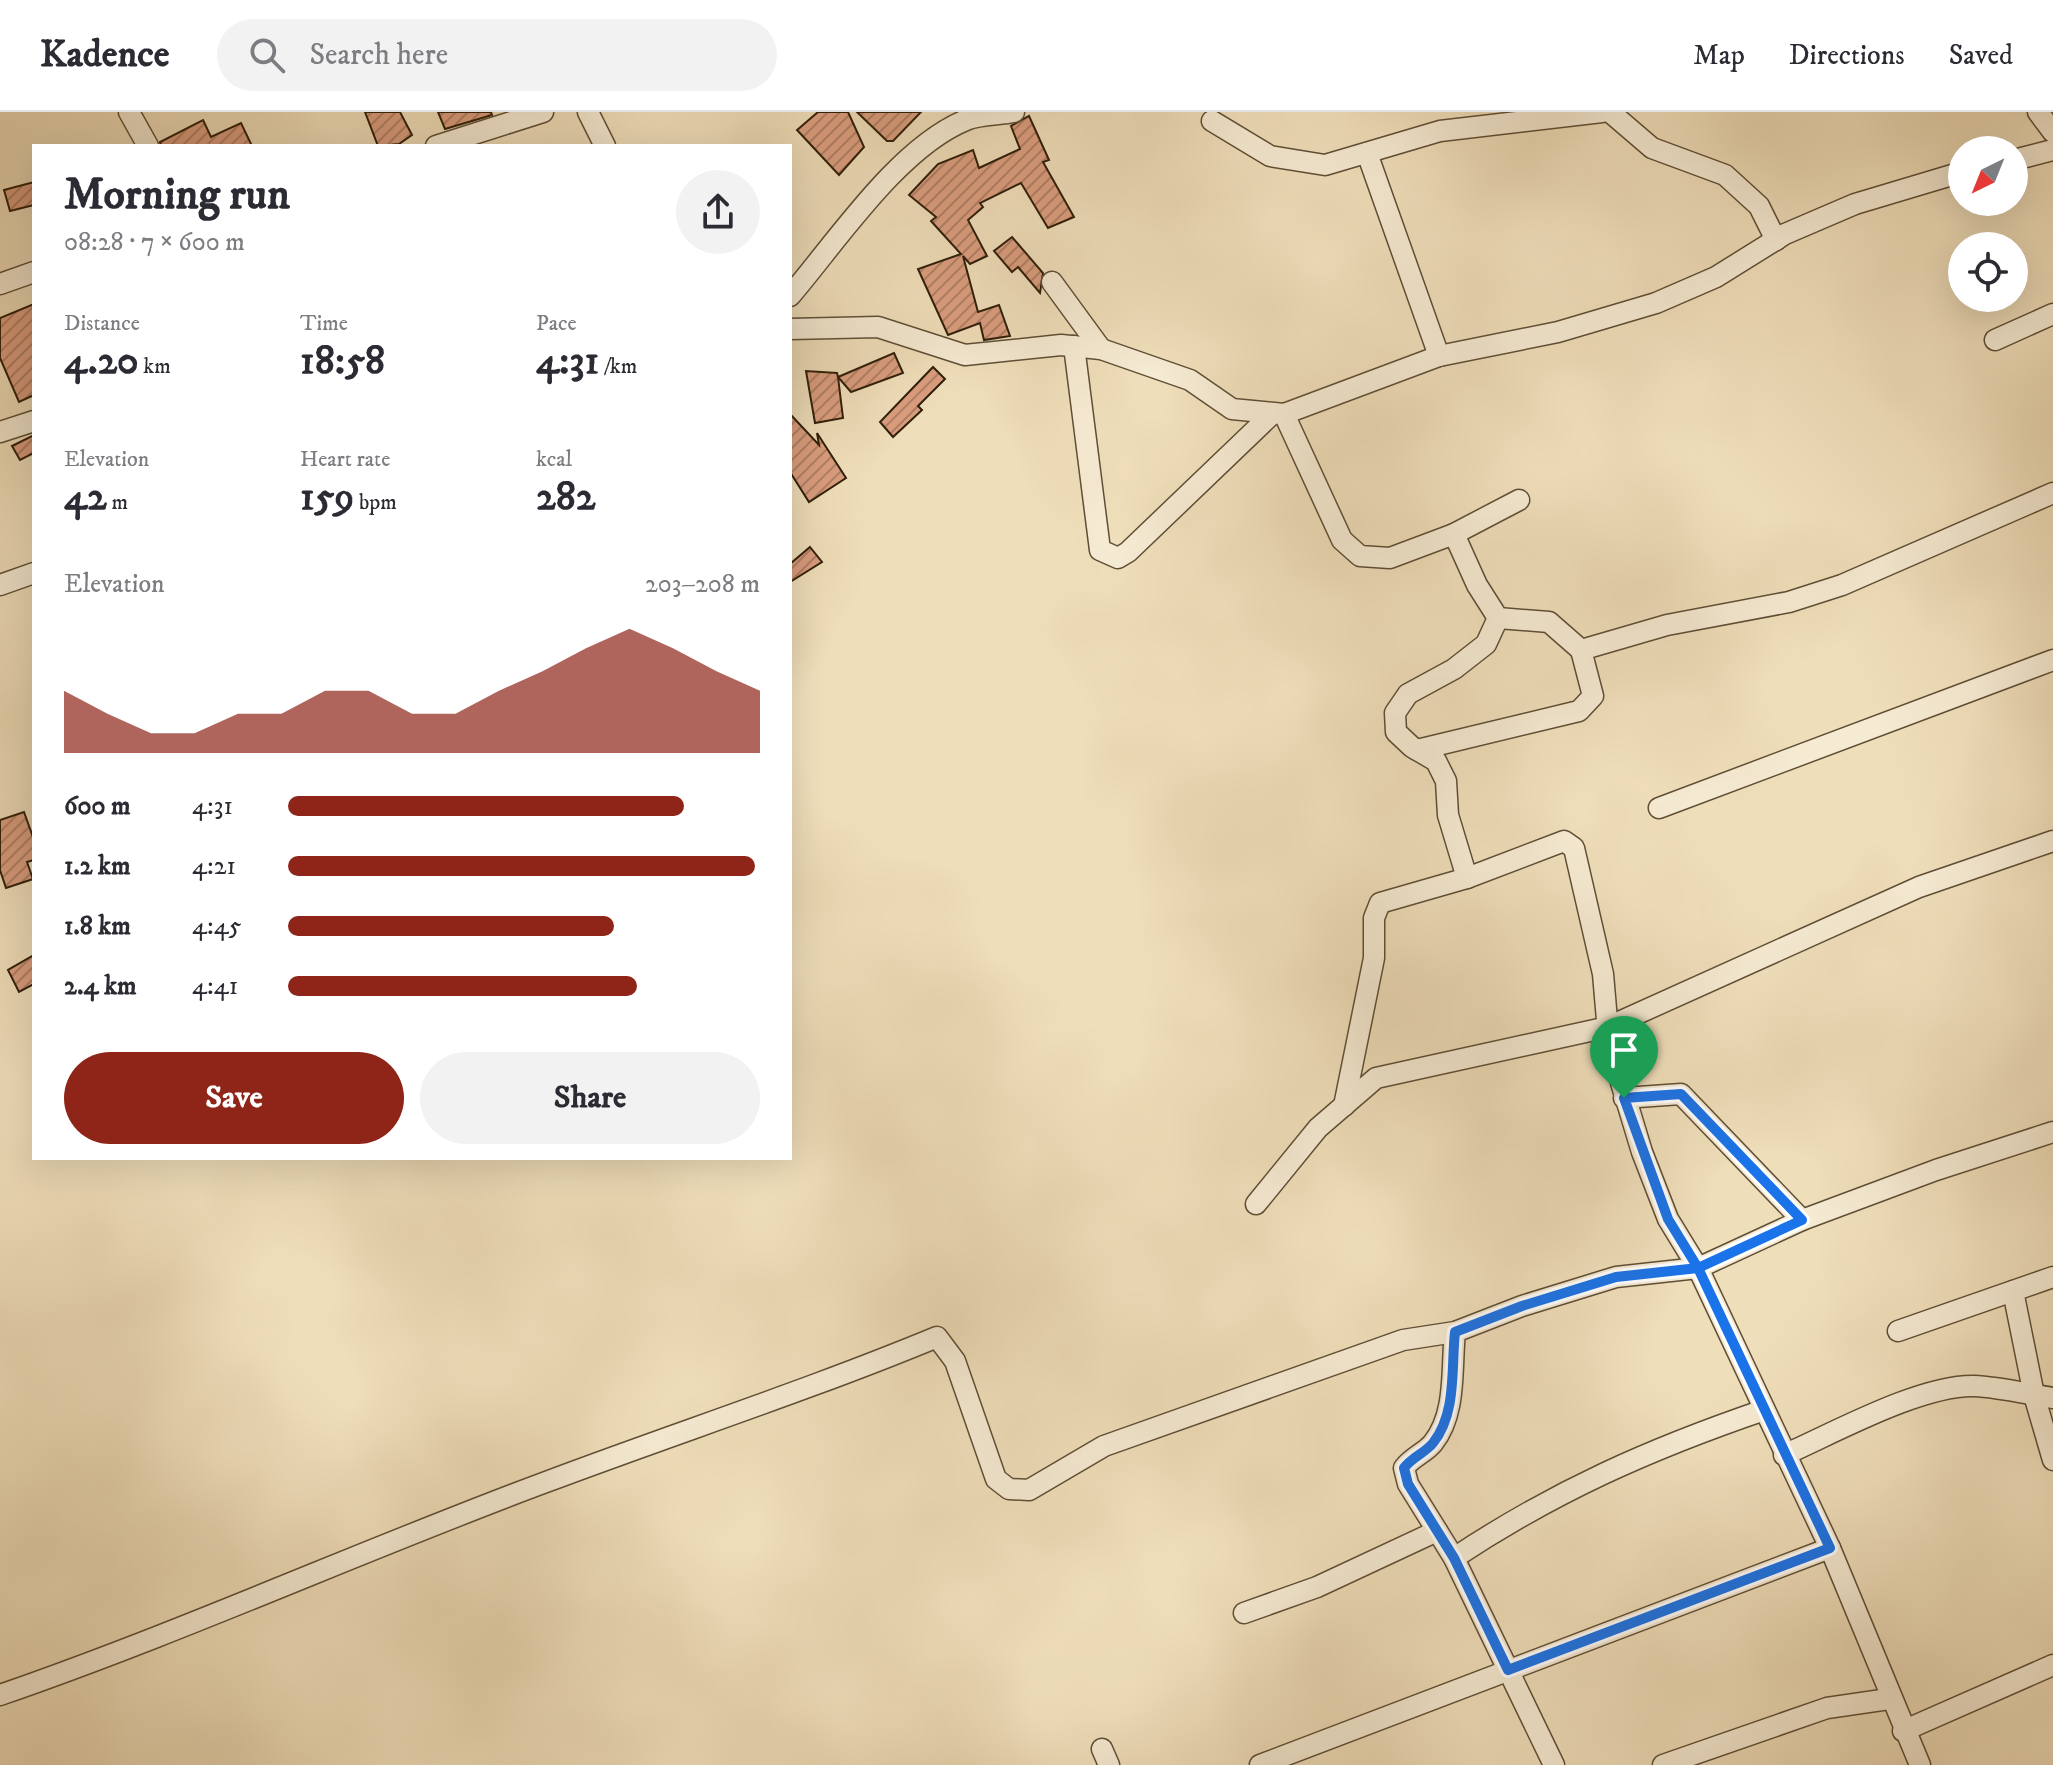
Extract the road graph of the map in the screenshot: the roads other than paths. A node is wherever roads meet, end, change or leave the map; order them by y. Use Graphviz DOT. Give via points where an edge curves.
graph roads {
  1 [pos="129,112"];
  2 [pos="543,112"];
  3 [pos="588,112"];
  4 [pos="1014,112"];
  5 [pos="1602,112"];
  6 [pos="1610,112"];
  7 [pos="2038,112"];
  8 [pos="967,115"];
  9 [pos="1212,121"];
  10 [pos="2053,132"];
  11 [pos="147,144"];
  12 [pos="442,144"];
  13 [pos="604,144"];
  14 [pos="2053,150"];
  15 [pos="1367,153"];
  16 [pos="2028,156"];
  17 [pos="1948,176"];
  18 [pos="1776,240"];
  19 [pos="32,273"];
  20 [pos="1052,282"];
  21 [pos="0,284"];
  22 [pos="792,294"];
  23 [pos="2053,314"];
  24 [pos="792,329"];
  25 [pos="1995,340"];
  26 [pos="1074,346"];
  27 [pos="1101,349"];
  28 [pos="1439,356"];
  29 [pos="1278,414"];
  30 [pos="32,422"];
  31 [pos="0,432"];
  32 [pos="2053,493"];
  33 [pos="1519,500"];
  34 [pos="1454,534"];
  35 [pos="32,574"];
  36 [pos="0,585"];
  37 [pos="1498,618"];
  38 [pos="1581,650"];
  39 [pos="2053,660"];
  40 [pos="1417,750"];
  41 [pos="1659,808"];
  42 [pos="2053,841"];
  43 [pos="1467,878"];
  44 [pos="1608,1027"];
  45 [pos="1624,1098"];
  46 [pos="1344,1106"];
  47 [pos="2053,1132"];
  48 [pos="1256,1204"];
  49 [pos="1802,1220"];
  50 [pos="1698,1268"];
  51 [pos="2053,1277"];
  52 [pos="2013,1291"];
  53 [pos="1898,1331"];
  54 [pos="1455,1332"];
  55 [pos="2043,1397"];
  56 [pos="1764,1410"];
  57 [pos="1784,1455"];
  58 [pos="2053,1460"];
  59 [pos="1437,1531"];
  60 [pos="1830,1548"];
  61 [pos="1454,1558"];
  62 [pos="1244,1613"];
  63 [pos="2053,1665"];
  64 [pos="1508,1670"];
  65 [pos="0,1695"];
  66 [pos="1889,1699"];
  67 [pos="1903,1731"];
  68 [pos="1260,1765"];
  69 [pos="1554,1765"];
  70 [pos="1663,1765"];
  71 [pos="1920,1765"];
  1 -- 11 [label="street"];
  2 -- 12 [label="street"];
  3 -- 13 [label="street"];
  4 -- 8 [label="street"];
  5 -- 15 [label="street" via="1440,131"];
  6 -- 18 [label="street" via="1652,148 1725,175 1759,206"];
  7 -- 10 [label="street"];
  8 -- 22 [label="street" via="931,137 900,166"];
  9 -- 15 [label="street" via="1270,156 1325,165"];
  14 -- 16 [label="street"];
  15 -- 28 [label="street"];
  17 -- 18 [label="street" via="1855,204"];
  18 -- 28 [label="street" via="1716,277 1656,303 1558,332"];
  19 -- 21 [label="street"];
  20 -- 27 [label="street"];
  23 -- 25 [label="street"];
  24 -- 26 [label="street" via="878,327 965,355"];
  26 -- 27 [label="street"];
  26 -- 29 [label="street" via="1100,550 1118,558"];
  27 -- 29 [label="street" via="1190,380 1232,409"];
  28 -- 29 [label="street"];
  29 -- 34 [label="street" via="1342,540 1360,556 1390,558"];
  30 -- 31 [label="street"];
  32 -- 38 [label="street" via="1842,585"];
  33 -- 34 [label="street"];
  34 -- 37 [label="street"];
  35 -- 36 [label="street"];
  37 -- 38 [label="street" via="1549,622"];
  37 -- 40 [label="street" via="1486,644 1408,694 1395,713 1396,732"];
  38 -- 40 [label="street" via="1593,696 1579,711"];
  39 -- 41 [label="street"];
  40 -- 43 [label="street" via="1436,761 1446,781 1448,815"];
  42 -- 44 [label="street" via="1919,887"];
  43 -- 44 [label="street" via="1564,841 1574,848 1603,974"];
  43 -- 46 [label="street" via="1380,903"];
  44 -- 45 [label="street"];
  44 -- 46 [label="street" via="1376,1078"];
  45 -- 49 [label="street" via="1681,1094"];
  45 -- 50 [label="street" via="1668,1219"];
  46 -- 48 [label="street" via="1301,1146"];
  47 -- 49 [label="street"];
  49 -- 50 [label="street"];
  50 -- 54 [label="street" via="1616,1277"];
  50 -- 56 [label="street"];
  51 -- 52 [label="street"];
  52 -- 53 [label="street"];
  52 -- 55 [label="street"];
  54 -- 59 [label="street" via="1453,1382 1443,1430 1404,1468"];
  54 -- 65 [label="street" via="1403,1340 1104,1446 1029,1490 1009,1489 996,1479 955,1361 937,1337 544,1482 116,1655"];
  55 -- 57 [label="street" via="1975,1386 1952,1388"];
  55 -- 58 [label="street"];
  56 -- 57 [label="street"];
  56 -- 61 [label="street" via="1665,1444 1585,1481"];
  57 -- 60 [label="street"];
  59 -- 61 [label="street"];
  59 -- 62 [label="street" via="1317,1587"];
  60 -- 64 [label="street"];
  60 -- 66 [label="street"];
  61 -- 64 [label="street"];
  63 -- 67 [label="street"];
  64 -- 68 [label="street"];
  64 -- 69 [label="street"];
  66 -- 67 [label="street"];
  66 -- 70 [label="street" via="1827,1708"];
  67 -- 71 [label="street"];
}
